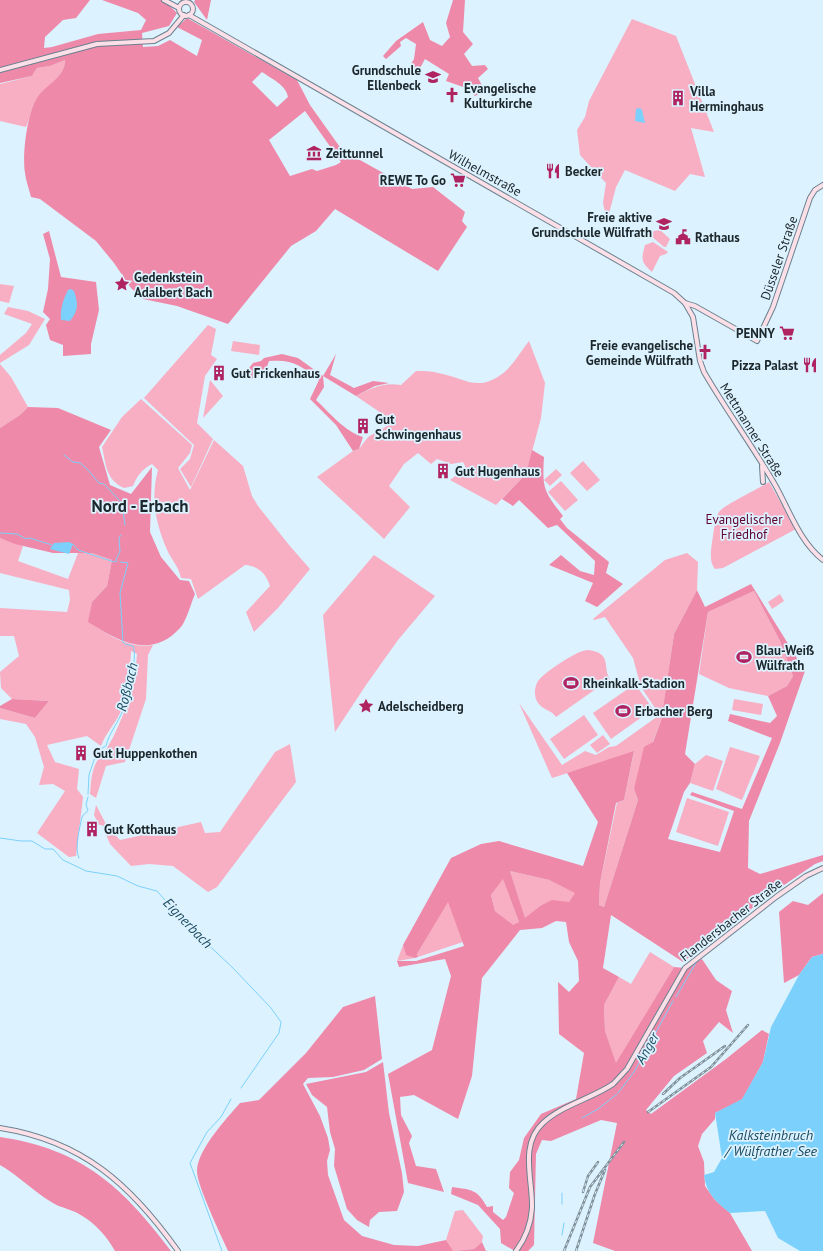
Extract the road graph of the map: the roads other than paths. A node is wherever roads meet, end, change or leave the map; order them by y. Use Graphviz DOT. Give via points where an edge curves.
graph roads {
  1 [pos="165,1"];
  2 [pos="183,12"];
  3 [pos="0,70"];
  4 [pos="823,185"];
  5 [pos="685,303"];
  6 [pos="700,308"];
  7 [pos="691,313"];
  8 [pos="757,340"];
  9 [pos="762,464"];
  10 [pos="763,482"];
  11 [pos="823,560"];
  12 [pos="823,868"];
  13 [pos="0,1128"];
  14 [pos="178,1251"];
  15 [pos="516,1251"];
  1 -- 2 [label="main road, Wilhelmstraße"];
  2 -- 3 [label="main road" via="163,38 154,41 97,44"];
  2 -- 5 [label="main road, Wilhelmstraße" via="628,265 674,293"];
  4 -- 8 [label="main road, Düsseler Straße" via="815,190 810,198 773,307"];
  5 -- 6 [label="main road, Wilhelmstraße"];
  5 -- 7 [label="main road, Mettmanner Straße"];
  6 -- 7 [label="main road"];
  6 -- 8 [label="main road, Wilhelmstraße"];
  7 -- 9 [label="main road, Mettmanner Straße" via="704,372"];
  9 -- 10 [label="main road"];
  9 -- 11 [label="main road, Mettmanner Straße" via="776,485 802,536"];
  12 -- 15 [label="main road, Flandersbacher Straße" via="806,876 776,897 685,968 627,1069 613,1083 554,1114 535,1132 529,1151 531,1218"];
  13 -- 14 [label="main road" via="56,1143 95,1164 132,1194"];
}
